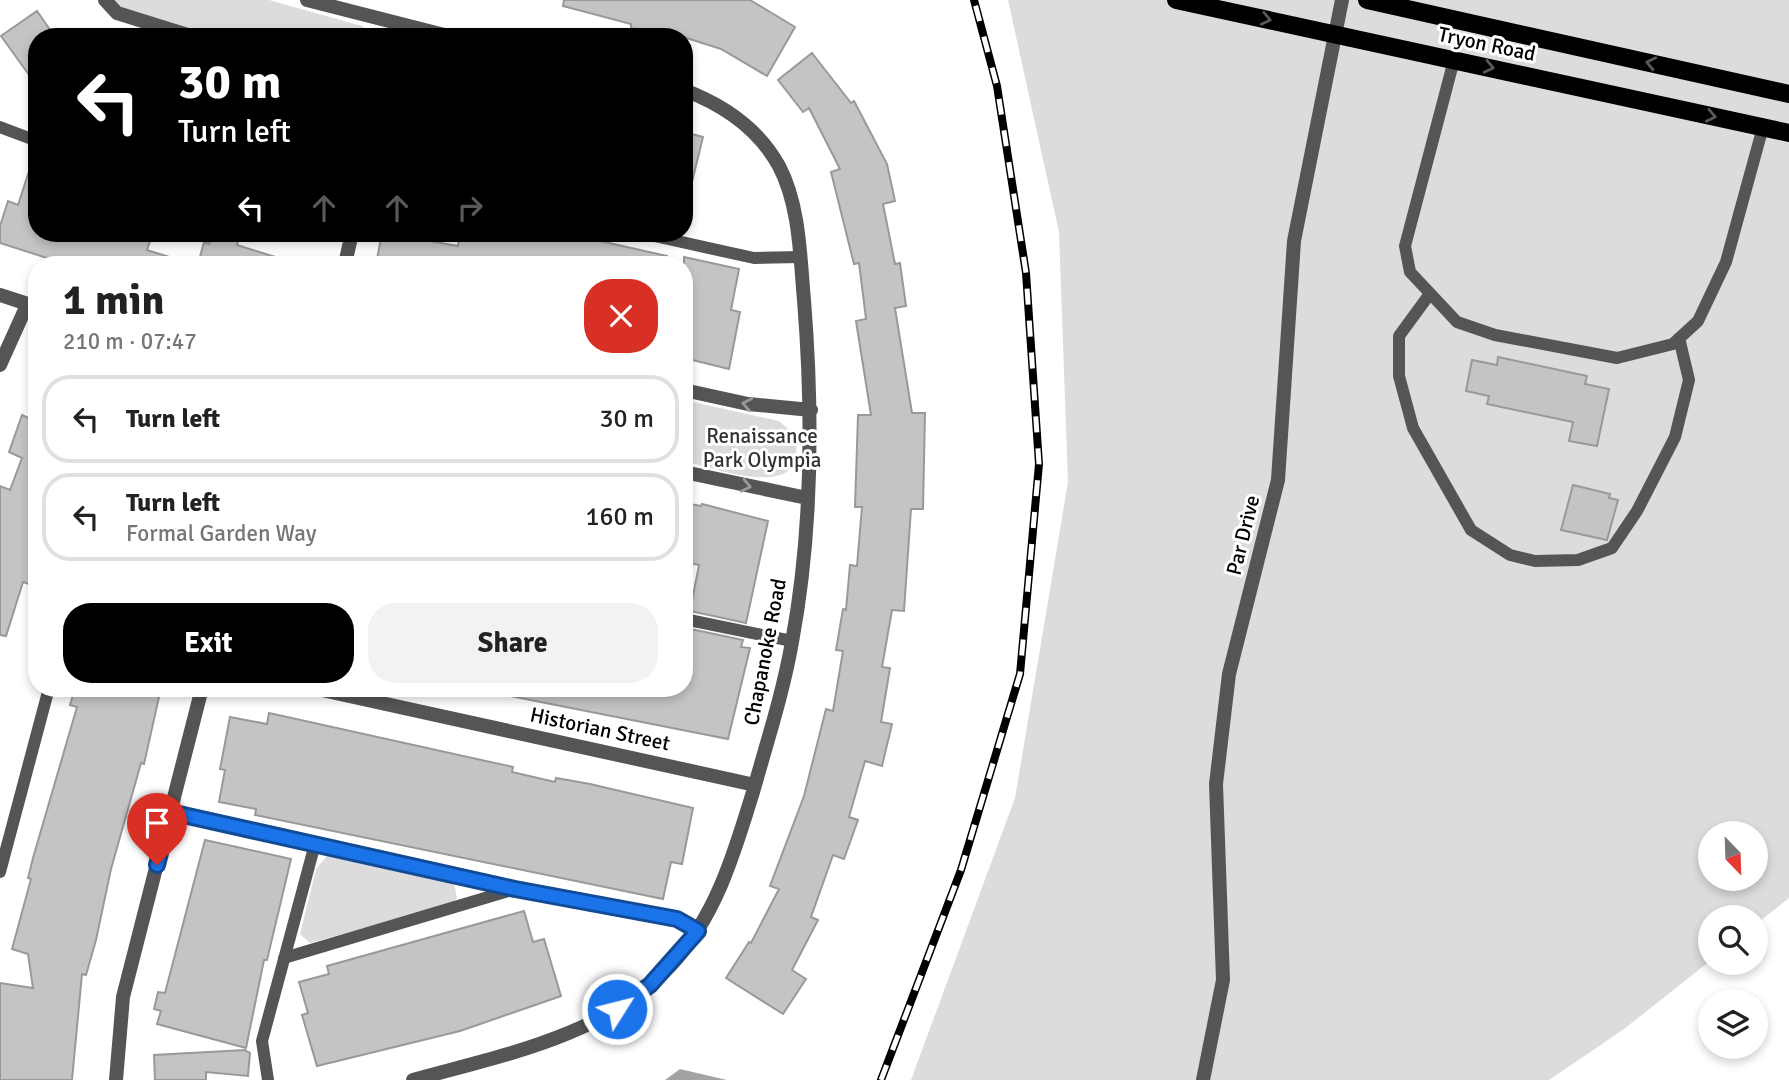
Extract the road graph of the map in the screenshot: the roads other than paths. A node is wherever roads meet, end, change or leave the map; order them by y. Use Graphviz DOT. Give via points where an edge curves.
graph roads {
  1 [pos="104,0"];
  2 [pos="307,0"];
  3 [pos="1176,0"];
  4 [pos="1342,0"];
  5 [pos="1367,0"];
  6 [pos="165,28"];
  7 [pos="389,28"];
  8 [pos="1335,34"];
  9 [pos="1454,60"];
  10 [pos="693,94"];
  11 [pos="1789,94"];
  12 [pos="0,127"];
  13 [pos="1763,127"];
  14 [pos="1789,133"];
  15 [pos="28,138"];
  16 [pos="682,242"];
  17 [pos="800,257"];
  18 [pos="0,295"];
  19 [pos="1429,295"];
  20 [pos="28,305"];
  21 [pos="28,313"];
  22 [pos="1679,338"];
  23 [pos="0,365"];
  24 [pos="693,392"];
  25 [pos="811,410"];
  26 [pos="693,474"];
  27 [pos="807,498"];
  28 [pos="693,621"];
  29 [pos="792,641"];
  30 [pos="47,697"];
  31 [pos="200,697"];
  32 [pos="354,697"];
  33 [pos="755,785"];
  34 [pos="170,812"];
  35 [pos="315,844"];
  36 [pos="0,872"];
  37 [pos="515,889"];
  38 [pos="698,931"];
  39 [pos="284,958"];
  40 [pos="116,1080"];
  41 [pos="268,1080"];
  42 [pos="413,1080"];
  43 [pos="1203,1080"];
  1 -- 6 [label="street" via="117,13"];
  2 -- 7 [label="street"];
  3 -- 8 [label="main road, Tryon Road, one-way"];
  4 -- 8 [label="street, Par Drive"];
  11 -- 5 [label="main road, Tryon Road, one-way"];
  8 -- 9 [label="main road, Tryon Road"];
  8 -- 43 [label="street, Par Drive" via="1294,241 1278,480 1229,674 1216,784 1223,980"];
  9 -- 13 [label="main road, Tryon Road, one-way"];
  9 -- 19 [label="lane" via="1405,246 1410,272"];
  10 -- 17 [label="street, Chapanoke Road" via="726,109 767,148 787,185"];
  12 -- 15 [label="lane"];
  13 -- 14 [label="main road, Tryon Road"];
  13 -- 22 [label="lane" via="1726,262 1699,321"];
  16 -- 17 [label="lane" via="754,258"];
  17 -- 25 [label="street, Chapanoke Road"];
  18 -- 20 [label="street"];
  19 -- 22 [label="lane" via="1457,322 1495,335 1617,358 1649,352"];
  19 -- 22 [label="lane" via="1399,336 1399,376 1413,428 1471,530 1510,555 1535,561 1578,559 1612,548 1637,512 1675,437 1689,380"];
  21 -- 23 [label="street"];
  25 -- 24 [label="street, one-way" via="759,406"];
  25 -- 27 [label="street, Chapanoke Road"];
  26 -- 27 [label="street, one-way"];
  27 -- 29 [label="street, Chapanoke Road"];
  28 -- 29 [label="lane"];
  29 -- 33 [label="street, Chapanoke Road"];
  30 -- 36 [label="lane"];
  31 -- 34 [label="street"];
  32 -- 33 [label="street, Historian Street"];
  33 -- 38 [label="street, Chapanoke Road" via="721,888"];
  34 -- 35 [label="lane"];
  34 -- 40 [label="street" via="123,997"];
  35 -- 37 [label="lane"];
  35 -- 39 [label="lane"];
  37 -- 38 [label="lane" via="677,919"];
  37 -- 39 [label="lane"];
  38 -- 42 [label="street, Chapanoke Road" via="650,985 592,1024"];
  39 -- 41 [label="lane" via="262,1041"];
}
